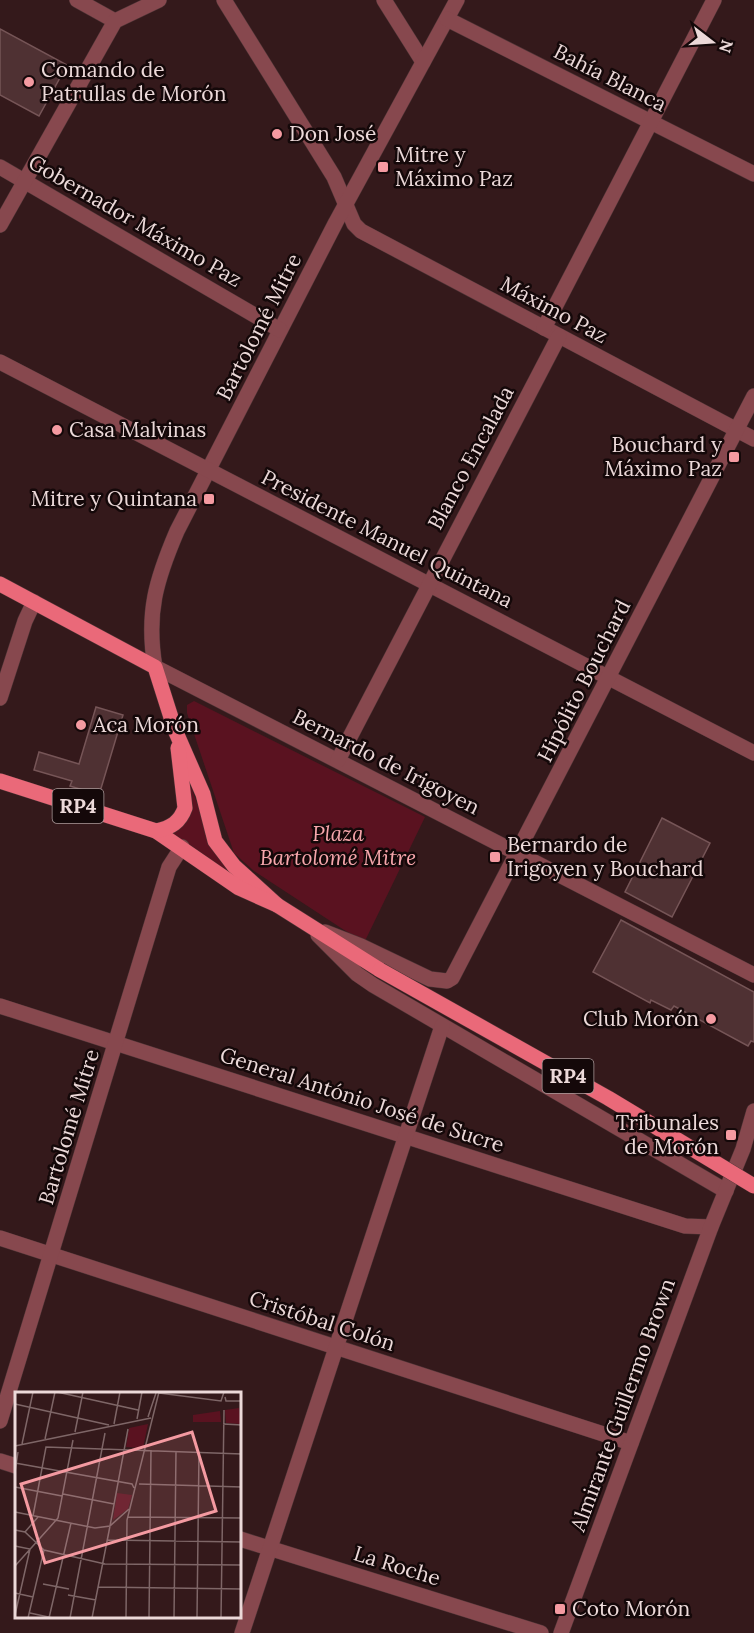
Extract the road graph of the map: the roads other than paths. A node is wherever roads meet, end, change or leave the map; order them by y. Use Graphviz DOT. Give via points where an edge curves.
graph roads {
  1 [pos="77,0"];
  2 [pos="159,0"];
  3 [pos="224,0"];
  4 [pos="384,0"];
  5 [pos="457,0"];
  6 [pos="714,0"];
  7 [pos="447,19"];
  8 [pos="116,21"];
  9 [pos="423,62"];
  10 [pos="649,122"];
  11 [pos="0,167"];
  12 [pos="754,174"];
  13 [pos="25,181"];
  14 [pos="345,206"];
  15 [pos="0,225"];
  16 [pos="544,328"];
  17 [pos="280,330"];
  18 [pos="559,336"];
  19 [pos="0,362"];
  20 [pos="754,396"];
  21 [pos="737,430"];
  22 [pos="754,439"];
  23 [pos="209,472"];
  24 [pos="430,583"];
  25 [pos="0,584"];
  26 [pos="34,602"];
  27 [pos="155,667"];
  28 [pos="608,678"];
  29 [pos="0,698"];
  30 [pos="175,730"];
  31 [pos="754,753"];
  32 [pos="338,760"];
  33 [pos="0,781"];
  34 [pos="156,831"];
  35 [pos="183,847"];
  36 [pos="519,854"];
  37 [pos="278,905"];
  38 [pos="311,928"];
  39 [pos="754,975"];
  40 [pos="0,1006"];
  41 [pos="442,1026"];
  42 [pos="116,1044"];
  43 [pos="754,1111"];
  44 [pos="405,1135"];
  45 [pos="732,1176"];
  46 [pos="754,1187"];
  47 [pos="726,1191"];
  48 [pos="711,1227"];
  49 [pos="0,1238"];
  50 [pos="52,1254"];
  51 [pos="335,1348"];
  52 [pos="0,1421"];
  53 [pos="631,1443"];
  54 [pos="0,1461"];
  55 [pos="15,1466"];
  56 [pos="242,1540"];
  57 [pos="268,1548"];
  58 [pos="242,1633"];
  59 [pos="541,1633"];
  60 [pos="561,1633"];
  1 -- 8 [label="street"];
  2 -- 8 [label="street"];
  3 -- 14 [label="street, Máximo Paz" via="334,177"];
  4 -- 9 [label="street"];
  5 -- 7 [label="street, Bartolomé Mitre"];
  6 -- 10 [label="street"];
  7 -- 9 [label="street, Bartolomé Mitre"];
  7 -- 10 [label="street, Bahía Blanca"];
  8 -- 13 [label="street"];
  9 -- 14 [label="street, Bartolomé Mitre"];
  10 -- 12 [label="street, Bahía Blanca"];
  10 -- 16 [label="street"];
  11 -- 13 [label="street, Gobernador Máximo Paz"];
  13 -- 15 [label="street"];
  13 -- 17 [label="street, Gobernador Máximo Paz"];
  14 -- 16 [label="street, Máximo Paz" via="361,231"];
  14 -- 17 [label="street, Bartolomé Mitre"];
  16 -- 18 [label="street, Máximo Paz"];
  17 -- 23 [label="street, Bartolomé Mitre"];
  18 -- 21 [label="street, Máximo Paz"];
  18 -- 24 [label="street, Blanco Encalada"];
  19 -- 23 [label="street, Presidente Manuel Quintana"];
  20 -- 21 [label="street, Hipólito Bouchard"];
  21 -- 22 [label="street, Máximo Paz"];
  21 -- 28 [label="street, Hipólito Bouchard"];
  23 -- 24 [label="street, Presidente Manuel Quintana"];
  23 -- 27 [label="street, Bartolomé Mitre" via="177,531 154,592 150,638"];
  24 -- 28 [label="street, Presidente Manuel Quintana"];
  24 -- 32 [label="street, Blanco Encalada"];
  25 -- 26 [label="main road, Bernardo de Irigoyen"];
  26 -- 27 [label="main road, Bernardo de Irigoyen"];
  26 -- 29 [label="street"];
  27 -- 30 [label="main road, Bartolomé Mitre / RP4"];
  27 -- 32 [label="street, Bernardo de Irigoyen"];
  28 -- 31 [label="street, Presidente Manuel Quintana"];
  28 -- 36 [label="street, Hipólito Bouchard"];
  30 -- 34 [label="main road" via="185,808 171,827"];
  30 -- 37 [label="main road, Bartolomé Mitre / RP4" via="200,787 215,842 229,861"];
  32 -- 36 [label="street, Bernardo de Irigoyen"];
  33 -- 34 [label="main road, RP4"];
  34 -- 35 [label="main road, RP4"];
  35 -- 37 [label="main road, RP4" via="239,888"];
  35 -- 42 [label="street, Bartolomé Mitre" via="169,867"];
  36 -- 38 [label="street, Hipólito Bouchard" via="459,969 447,981 430,979 348,940"];
  36 -- 39 [label="street, Bernardo de Irigoyen"];
  37 -- 38 [label="main road, RP4"];
  38 -- 41 [label="street" via="357,974"];
  38 -- 46 [label="main road, RP4, bridge" via="608,1098"];
  40 -- 42 [label="street, General António José de Sucre"];
  41 -- 44 [label="street"];
  41 -- 47 [label="street"];
  42 -- 44 [label="street, General António José de Sucre"];
  42 -- 50 [label="street, Bartolomé Mitre"];
  43 -- 45 [label="street, Almirante Guillermo Brown"];
  44 -- 48 [label="street, General António José de Sucre" via="685,1226"];
  44 -- 51 [label="street"];
  45 -- 46 [label="main road"];
  45 -- 47 [label="street, Almirante Guillermo Brown"];
  47 -- 48 [label="street, Almirante Guillermo Brown"];
  48 -- 53 [label="street, Almirante Guillermo Brown"];
  49 -- 50 [label="street, Cristóbal Colón"];
  50 -- 51 [label="street, Cristóbal Colón"];
  50 -- 52 [label="street, Bartolomé Mitre"];
  51 -- 53 [label="street, Cristóbal Colón"];
  51 -- 57 [label="street"];
  53 -- 60 [label="street, Almirante Guillermo Brown"];
  54 -- 55 [label="street"];
  56 -- 57 [label="street, La Roche"];
  57 -- 58 [label="street"];
  57 -- 59 [label="street, La Roche"];
}
